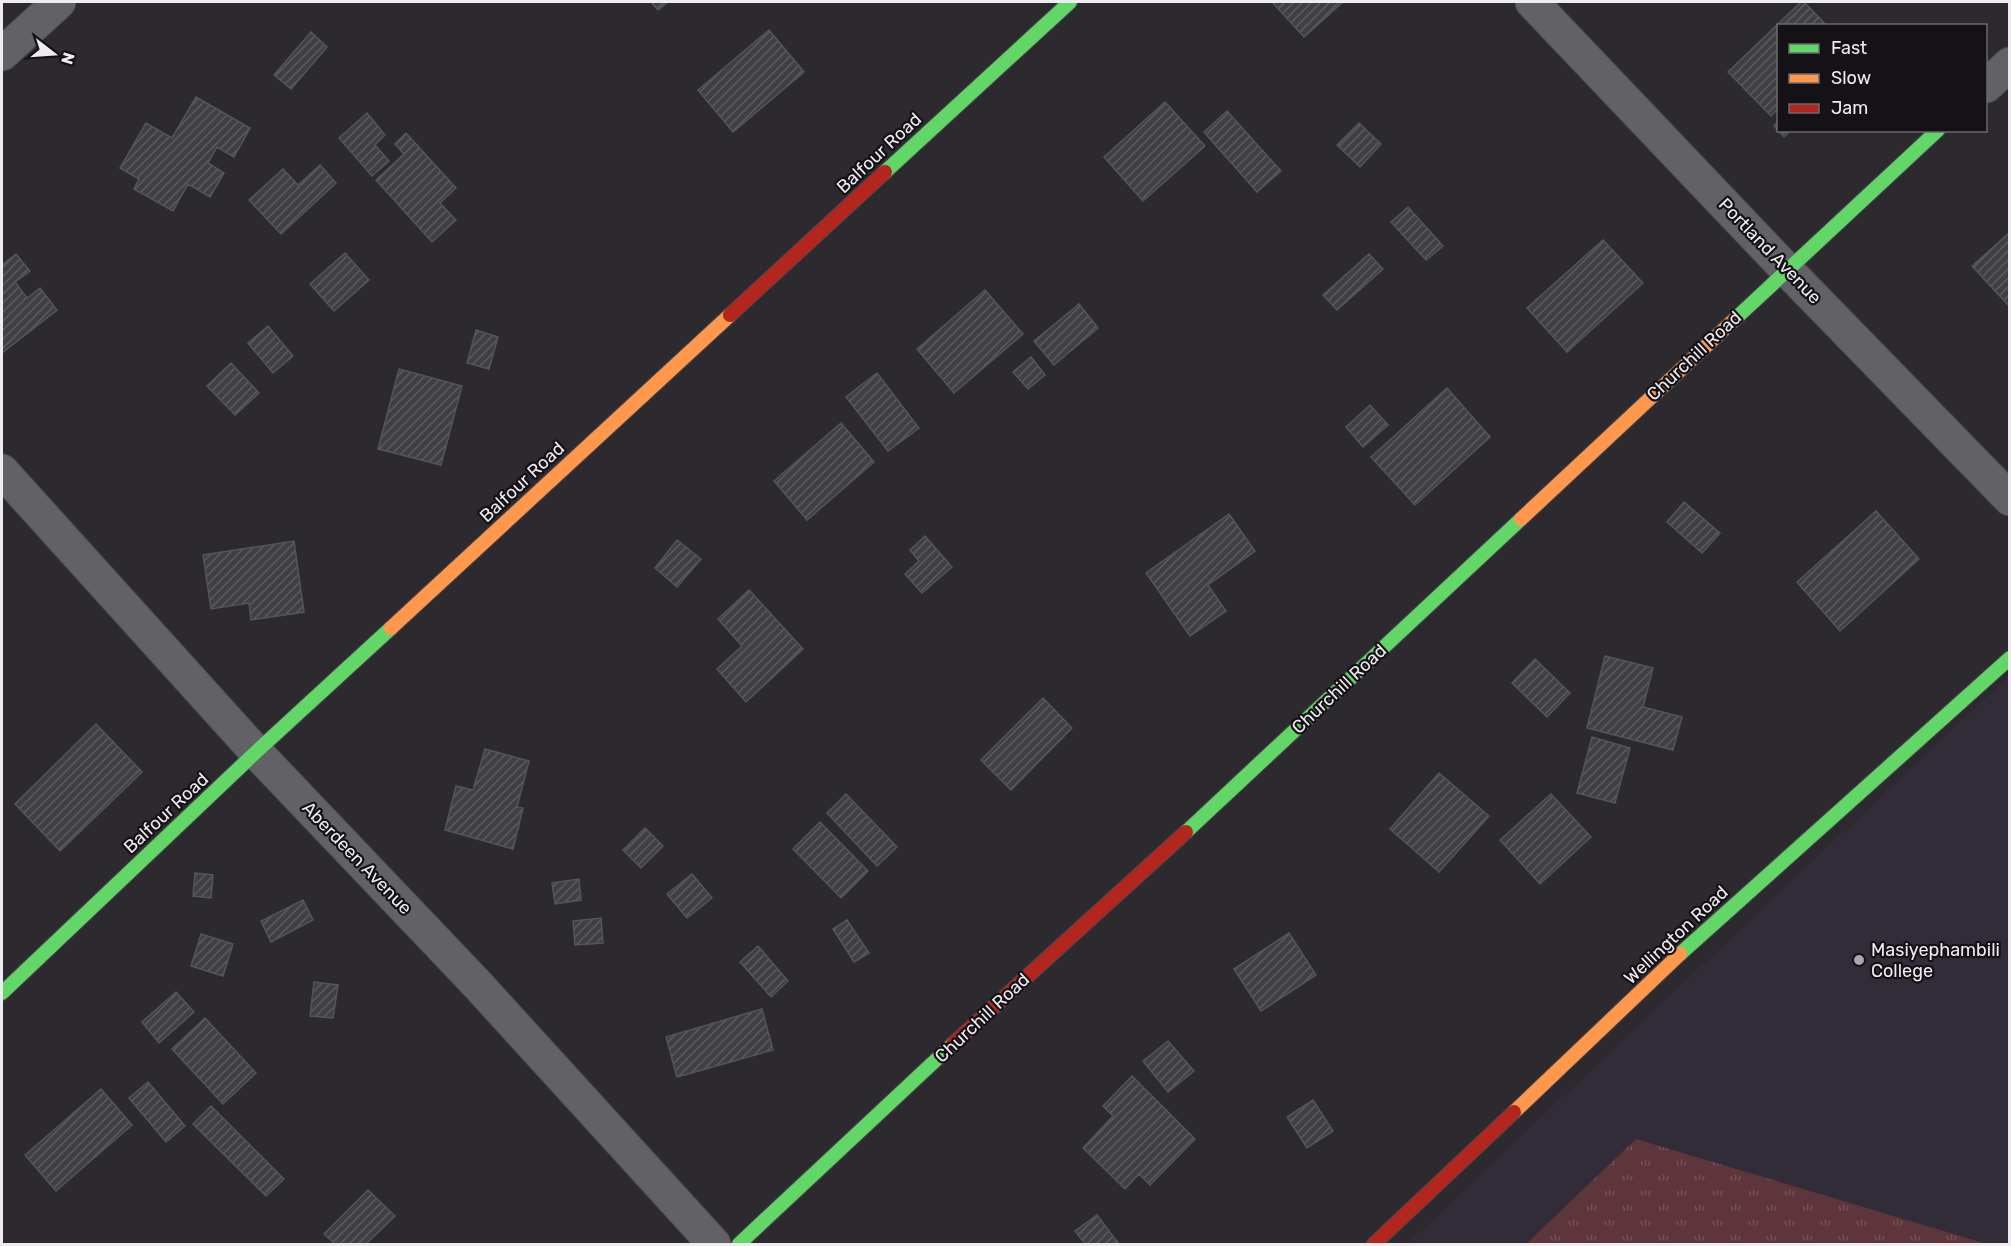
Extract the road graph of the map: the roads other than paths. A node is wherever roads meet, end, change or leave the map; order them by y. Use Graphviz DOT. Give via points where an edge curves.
graph roads {
  1 [pos="59,2"];
  2 [pos="1070,2"];
  3 [pos="1532,2"];
  4 [pos="2,54"];
  5 [pos="2010,64"];
  6 [pos="1987,85"];
  7 [pos="1936,132"];
  8 [pos="1787,270"];
  9 [pos="2,471"];
  10 [pos="2010,499"];
  11 [pos="2010,658"];
  12 [pos="256,752"];
  13 [pos="2,993"];
  14 [pos="714,1245"];
  15 [pos="739,1245"];
  16 [pos="1374,1245"];
  1 -- 4 [label="street"];
  2 -- 12 [label="street, Balfour Road"];
  3 -- 8 [label="street, Portland Avenue"];
  5 -- 6 [label="street"];
  7 -- 8 [label="street, Churchill Road"];
  8 -- 10 [label="street, Portland Avenue"];
  8 -- 15 [label="street, Churchill Road"];
  9 -- 12 [label="street, Aberdeen Avenue"];
  11 -- 16 [label="street, Wellington Road" via="1690,945"];
  12 -- 13 [label="street, Balfour Road"];
  12 -- 14 [label="street, Aberdeen Avenue" via="477,984"];
}
